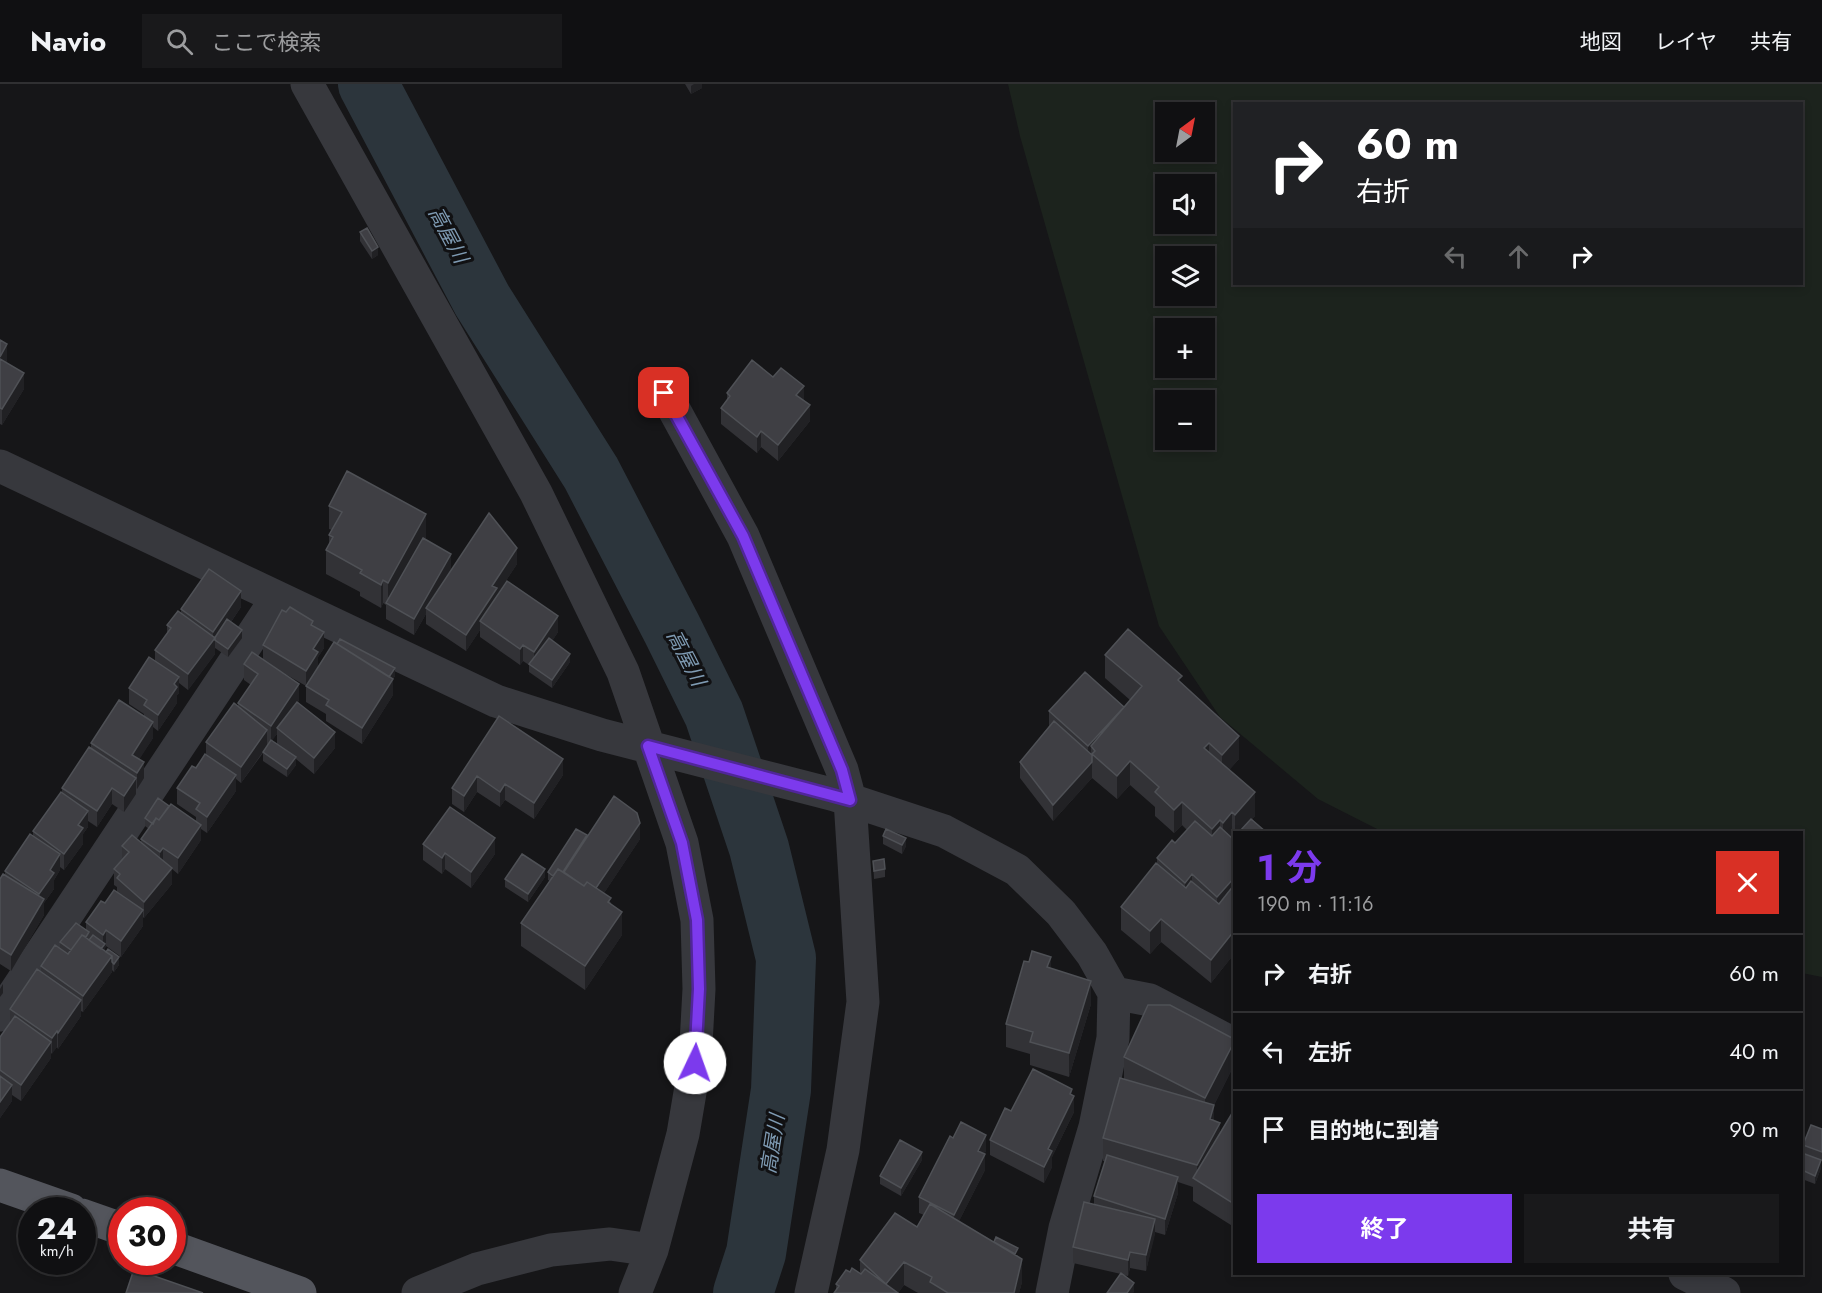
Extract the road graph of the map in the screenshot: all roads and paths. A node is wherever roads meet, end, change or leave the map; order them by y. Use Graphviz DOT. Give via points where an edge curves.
graph roads {
  1 [pos="307,84"];
  2 [pos="664,393"];
  3 [pos="0,466"];
  4 [pos="277,598"];
  5 [pos="657,748"];
  6 [pos="842,797"];
  7 [pos="1114,993"];
  8 [pos="0,1015"];
  9 [pos="1233,1043"];
  10 [pos="0,1185"];
  11 [pos="34,1197"];
  12 [pos="652,1250"];
  13 [pos="186,1252"];
  14 [pos="1687,1275"];
  15 [pos="300,1293"];
  16 [pos="418,1293"];
  17 [pos="635,1293"];
  18 [pos="811,1293"];
  19 [pos="1052,1293"];
  20 [pos="1724,1293"];
  1 -- 5 [label="street" via="536,493"];
  2 -- 6 [label="street" via="743,536 842,770"];
  3 -- 4 [label="street"];
  4 -- 5 [label="street" via="496,701"];
  4 -- 8 [label="street"];
  5 -- 6 [label="street"];
  5 -- 12 [label="street" via="697,920 699,989 695,1063 683,1134"];
  6 -- 7 [label="street" via="944,831 1017,870 1061,914 1092,954"];
  6 -- 18 [label="street" via="863,1002 843,1150"];
  7 -- 9 [label="street" via="1150,999"];
  7 -- 19 [label="street" via="1113,1038 1095,1127 1065,1228"];
  10 -- 11 [label="main road"];
  12 -- 16 [label="street" via="610,1244 551,1250 477,1269"];
  12 -- 17 [label="street"];
  13 -- 15 [label="main road"];
  14 -- 20 [label="street"];
}
